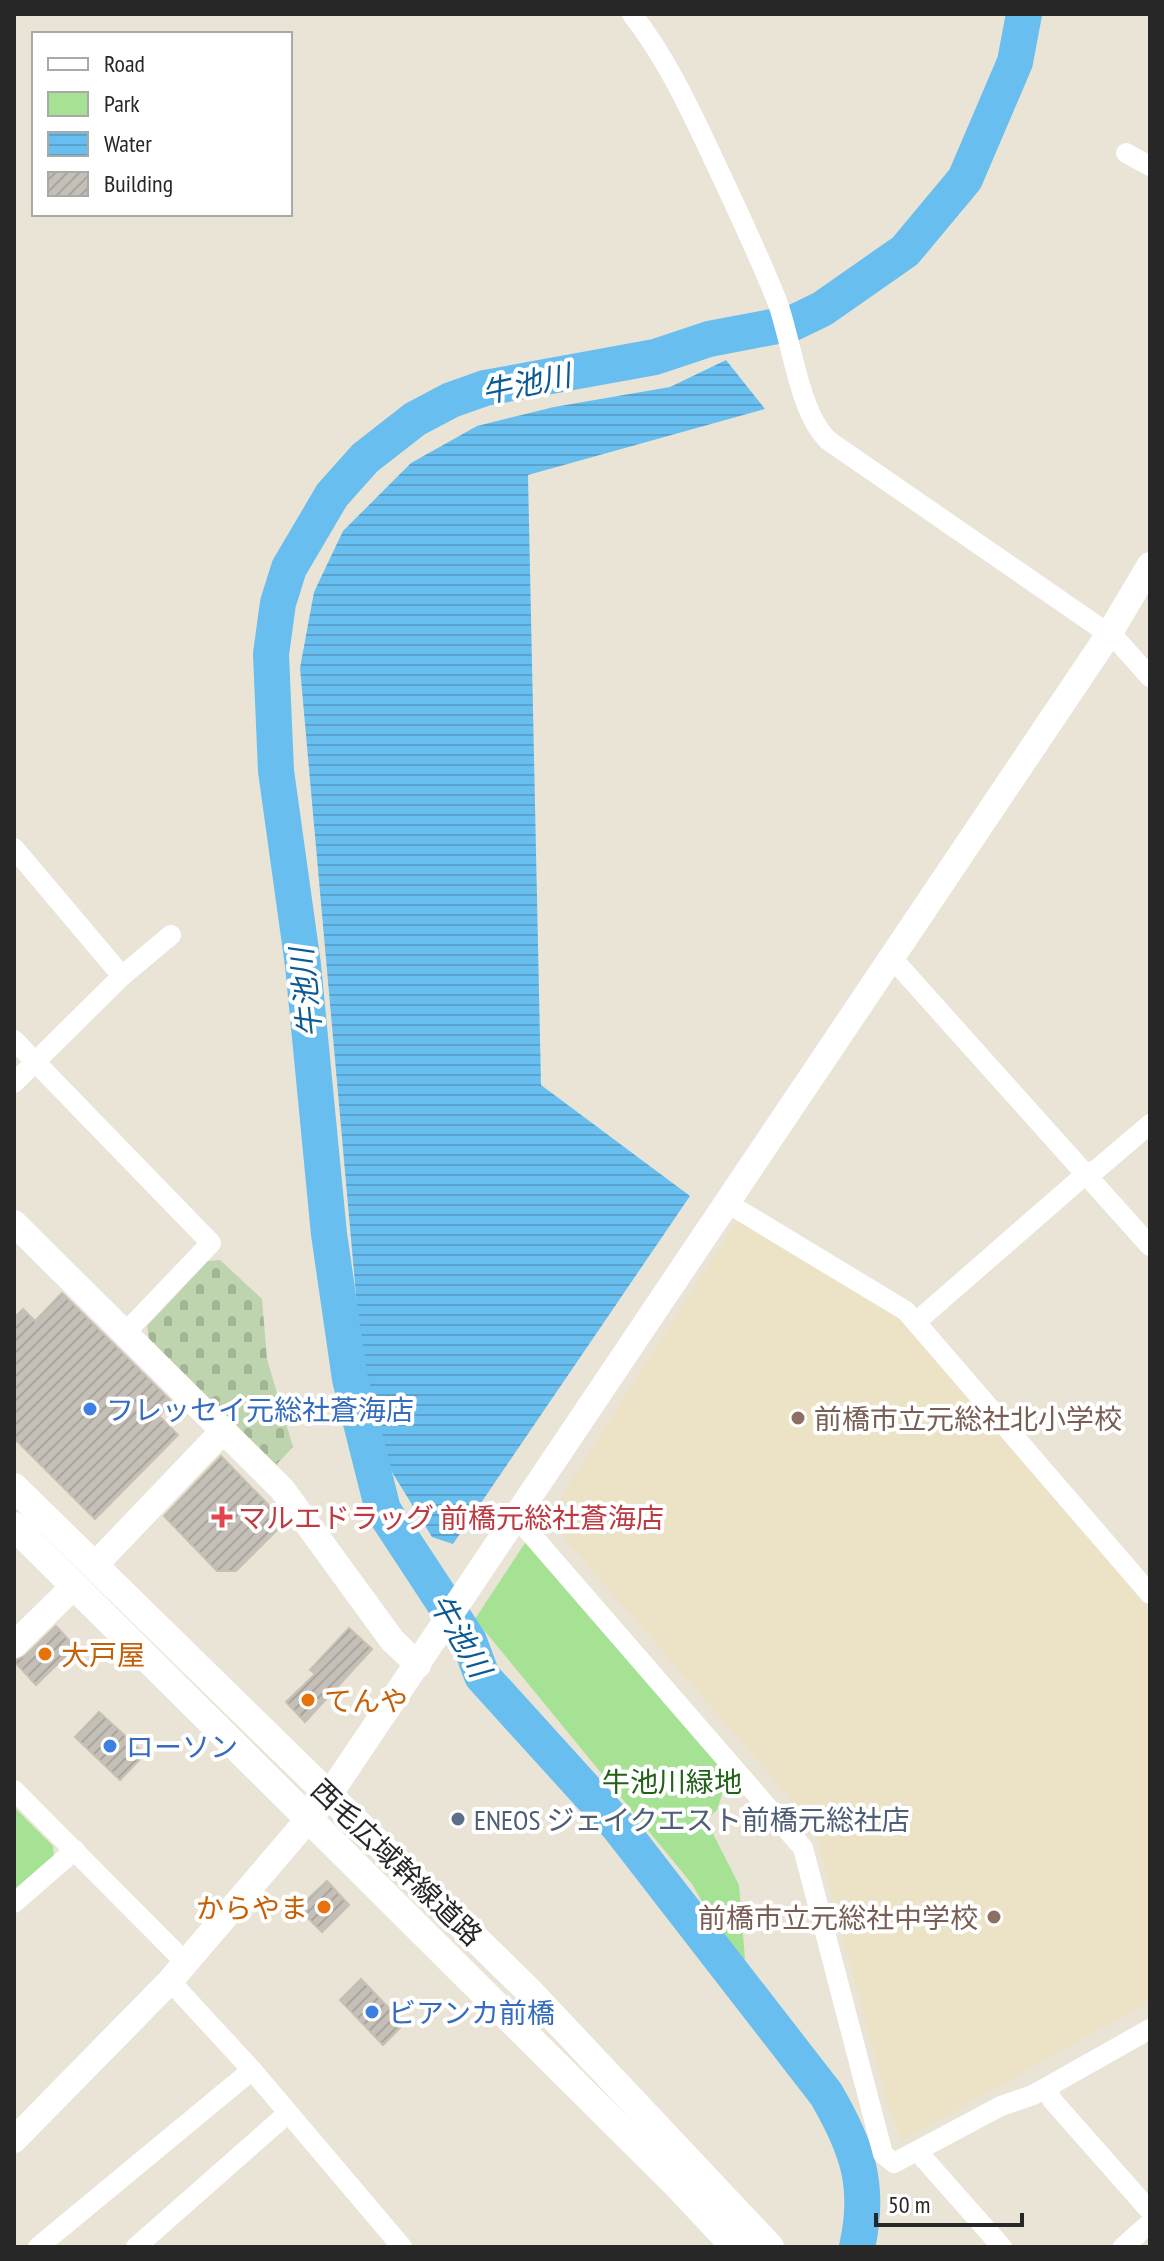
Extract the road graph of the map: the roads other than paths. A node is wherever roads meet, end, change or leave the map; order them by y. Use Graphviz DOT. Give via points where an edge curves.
graph roads {
  1 [pos="632,14"];
  2 [pos="1126,153"];
  3 [pos="1150,166"];
  4 [pos="1150,565"];
  5 [pos="1109,634"];
  6 [pos="1150,677"];
  7 [pos="14,848"];
  8 [pos="171,935"];
  9 [pos="890,960"];
  10 [pos="122,976"];
  11 [pos="14,1040"];
  12 [pos="35,1061"];
  13 [pos="14,1083"];
  14 [pos="1150,1124"];
  15 [pos="1087,1173"];
  16 [pos="729,1204"];
  17 [pos="14,1223"];
  18 [pos="1150,1246"];
  19 [pos="916,1322"];
  20 [pos="125,1333"];
  21 [pos="223,1431"];
  22 [pos="14,1487"];
  23 [pos="517,1518"];
  24 [pos="14,1526"];
  25 [pos="84,1576"];
  26 [pos="1150,1594"];
  27 [pos="14,1645"];
  28 [pos="418,1665"];
  29 [pos="14,1790"];
  30 [pos="329,1795"];
  31 [pos="309,1819"];
  32 [pos="75,1850"];
  33 [pos="14,1903"];
  34 [pos="178,1972"];
  35 [pos="1150,2029"];
  36 [pos="252,2070"];
  37 [pos="1047,2087"];
  38 [pos="288,2113"];
  39 [pos="14,2140"];
  40 [pos="918,2152"];
  41 [pos="1150,2211"];
  42 [pos="1150,2223"];
  43 [pos="38,2247"];
  44 [pos="136,2247"];
  45 [pos="402,2247"];
  46 [pos="735,2247"];
  47 [pos="770,2247"];
  48 [pos="1002,2247"];
  49 [pos="1123,2247"];
  1 -- 5 [label="street" via="687,102 781,313 818,431"];
  2 -- 3 [label="street"];
  4 -- 5 [label="street"];
  5 -- 6 [label="street"];
  5 -- 9 [label="street"];
  7 -- 10 [label="street"];
  8 -- 10 [label="street"];
  9 -- 15 [label="street"];
  9 -- 16 [label="street"];
  10 -- 12 [label="street"];
  11 -- 12 [label="street"];
  12 -- 13 [label="street"];
  12 -- 20 [label="street" via="211,1243"];
  14 -- 15 [label="street"];
  15 -- 18 [label="street"];
  15 -- 19 [label="street"];
  16 -- 19 [label="street"];
  16 -- 23 [label="street"];
  17 -- 20 [label="street"];
  19 -- 26 [label="street"];
  20 -- 21 [label="street"];
  21 -- 25 [label="street"];
  21 -- 28 [label="street" via="295,1504 392,1640"];
  22 -- 25 [label="main road, 西毛広域幹線道路"];
  23 -- 28 [label="street"];
  23 -- 40 [label="street" via="803,1848 883,2154 894,2163"];
  24 -- 25 [label="main road, 西毛広域幹線道路"];
  25 -- 27 [label="street"];
  25 -- 30 [label="main road, 西毛広域幹線道路"];
  25 -- 31 [label="main road, 西毛広域幹線道路"];
  28 -- 30 [label="street"];
  29 -- 32 [label="street"];
  30 -- 31 [label="street"];
  30 -- 47 [label="main road, 西毛広域幹線道路" via="529,1991"];
  31 -- 34 [label="street"];
  31 -- 46 [label="main road, 西毛広域幹線道路"];
  32 -- 33 [label="street"];
  32 -- 34 [label="street"];
  34 -- 36 [label="street"];
  34 -- 39 [label="street"];
  35 -- 37 [label="street"];
  36 -- 38 [label="street"];
  36 -- 43 [label="street"];
  37 -- 40 [label="street"];
  37 -- 41 [label="street" via="1052,2100"];
  38 -- 44 [label="street"];
  38 -- 45 [label="street"];
  40 -- 48 [label="street"];
  42 -- 49 [label="street"];
}
